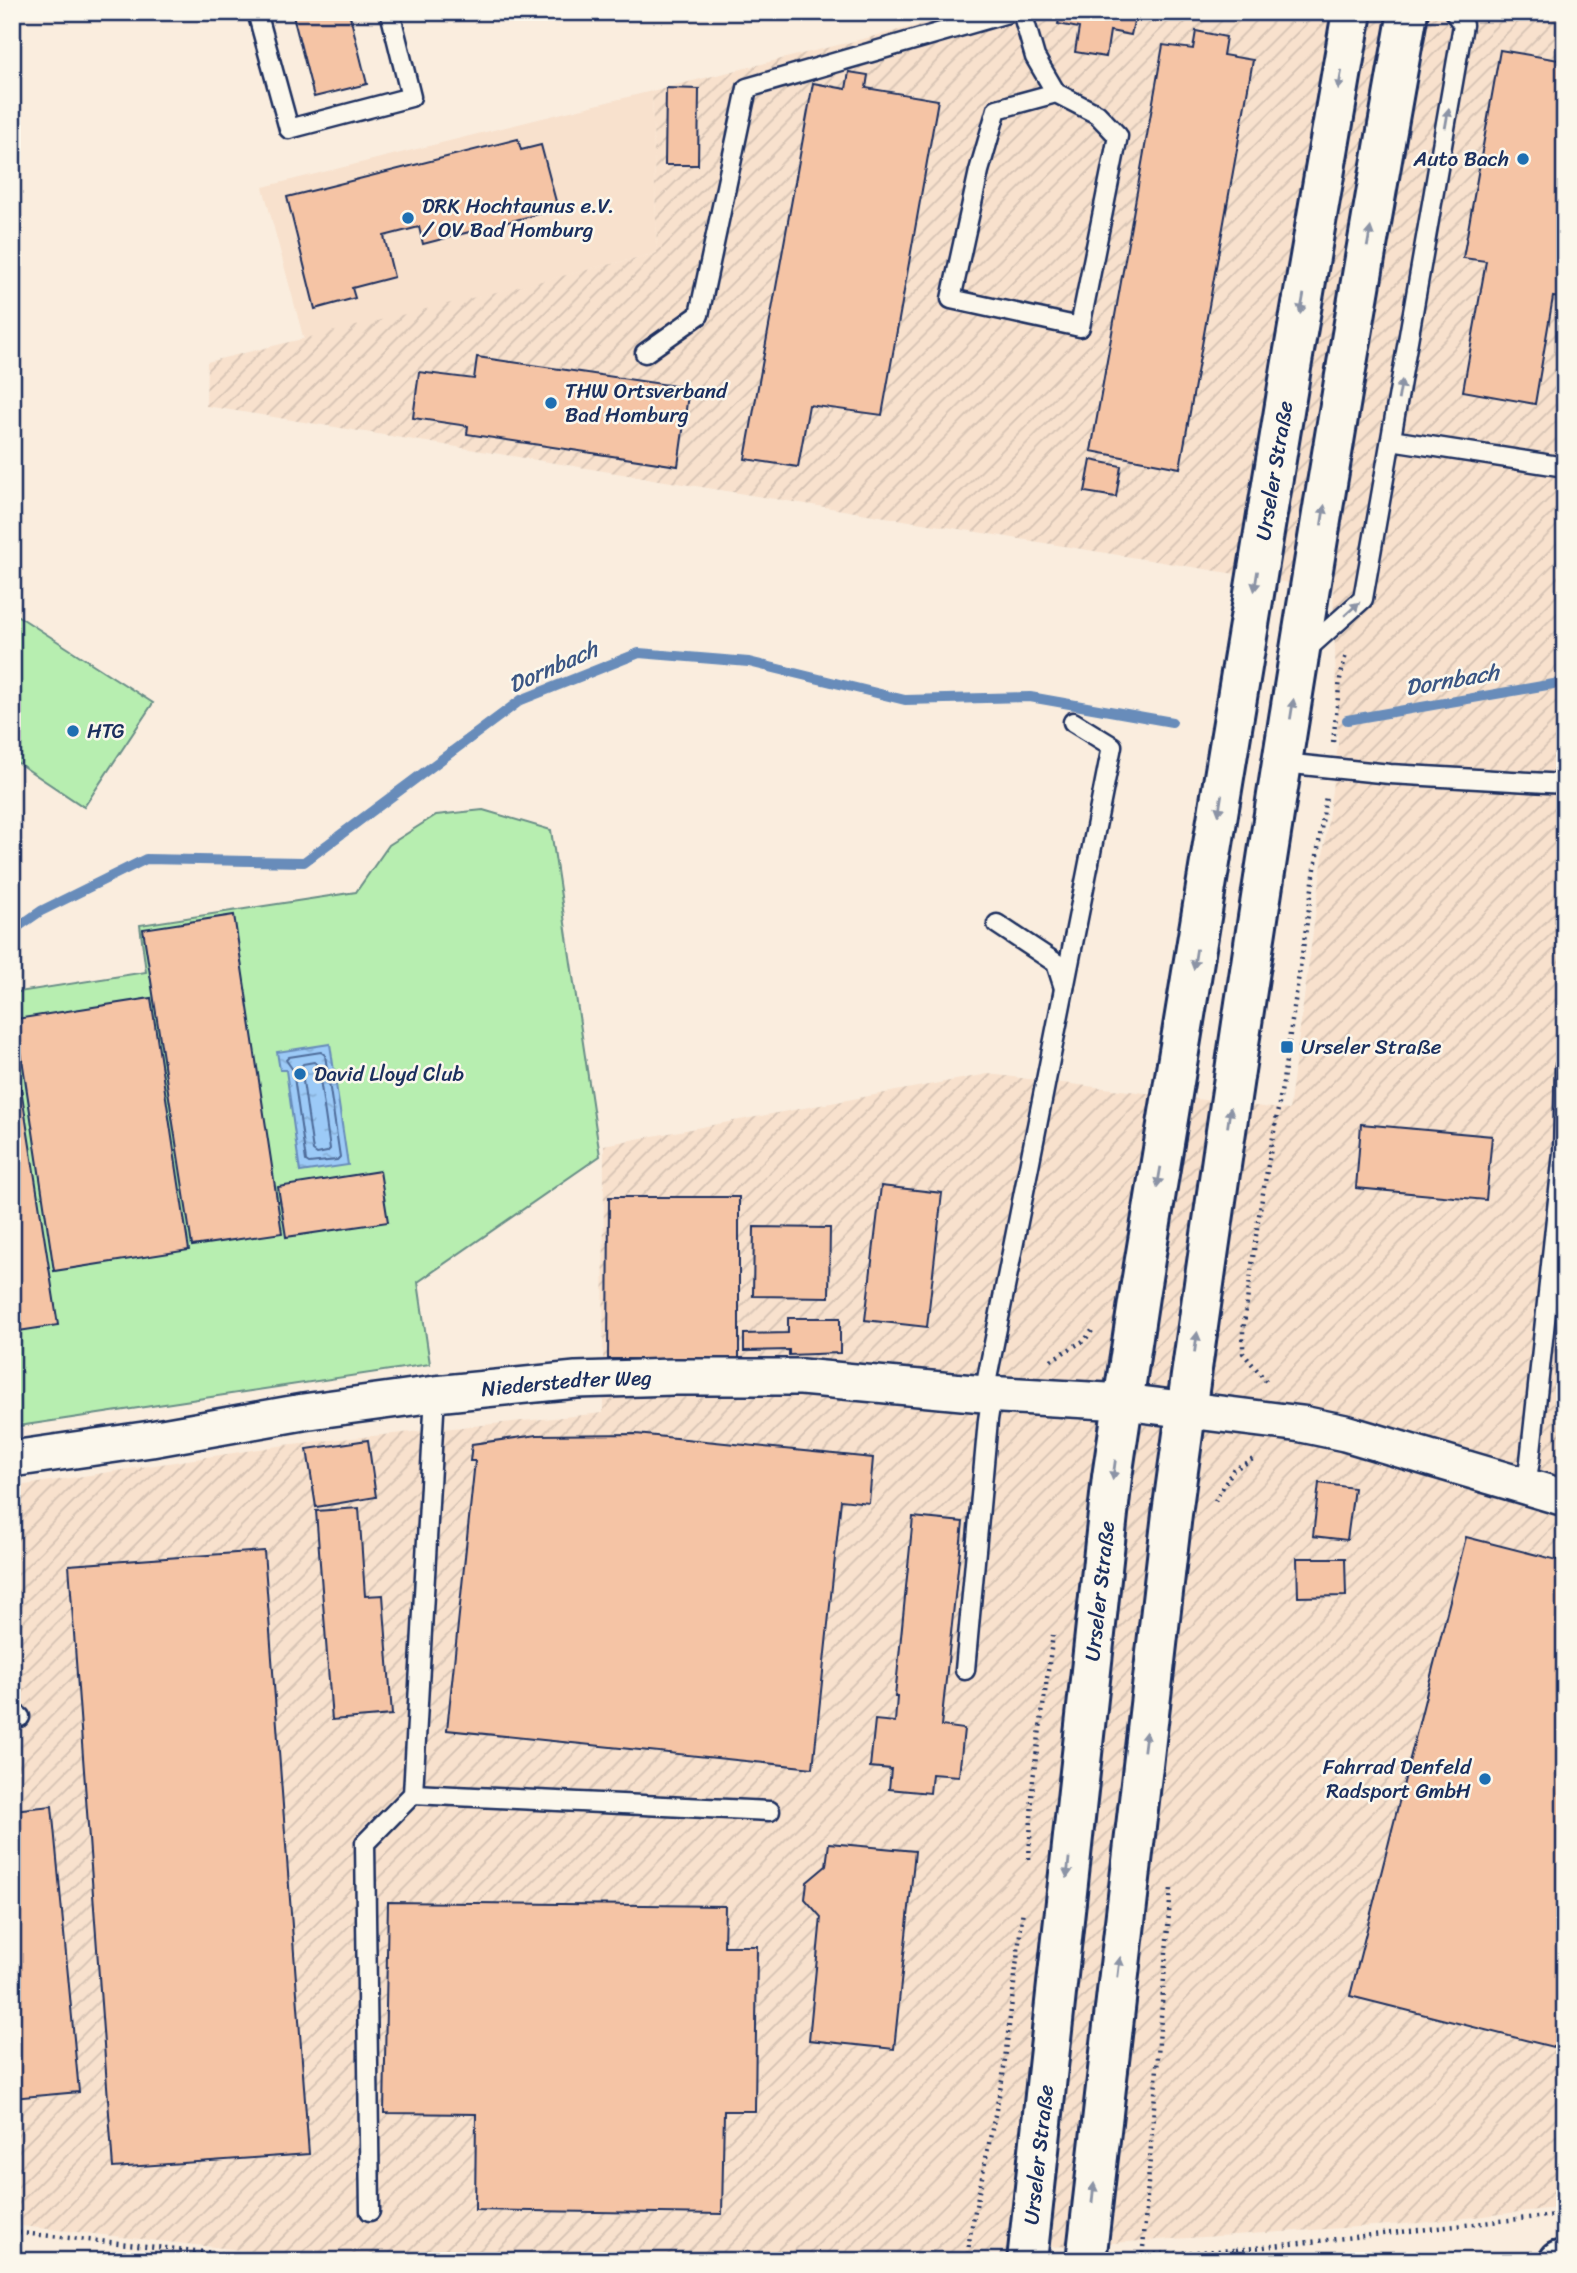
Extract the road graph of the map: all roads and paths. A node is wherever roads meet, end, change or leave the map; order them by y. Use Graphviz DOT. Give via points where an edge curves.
graph roads {
  1 [pos="257,12"];
  2 [pos="390,12"];
  3 [pos="1011,12"];
  4 [pos="1022,12"];
  5 [pos="1352,12"];
  6 [pos="1408,12"];
  7 [pos="1454,12"];
  8 [pos="1056,93"];
  9 [pos="645,353"];
  10 [pos="1391,440"];
  11 [pos="1565,467"];
  12 [pos="1301,654"];
  13 [pos="1073,722"];
  14 [pos="1283,763"];
  15 [pos="1565,784"];
  16 [pos="997,924"];
  17 [pos="1298,987"];
  18 [pos="1065,988"];
  19 [pos="1565,1067"];
  20 [pos="1270,1384"];
  21 [pos="435,1394"];
  22 [pos="988,1394"];
  23 [pos="1124,1402"];
  24 [pos="1186,1410"];
  25 [pos="1262,1458"];
  26 [pos="12,1459"];
  27 [pos="1525,1487"];
  28 [pos="1219,1491"];
  29 [pos="1565,1498"];
  30 [pos="1055,1622"];
  31 [pos="965,1670"];
  32 [pos="412,1794"];
  33 [pos="770,1811"];
  34 [pos="1028,1864"];
  35 [pos="1171,1882"];
  36 [pos="1024,1900"];
  37 [pos="370,2211"];
  38 [pos="1565,2214"];
  39 [pos="12,2232"];
  40 [pos="1565,2260"];
  41 [pos="316,2261"];
  42 [pos="967,2261"];
  43 [pos="1028,2261"];
  44 [pos="1086,2261"];
  45 [pos="1142,2261"];
  46 [pos="1559,2261"];
  1 -- 2 [label="lane" via="289,130 411,97"];
  3 -- 9 [label="lane" via="747,88 699,315"];
  4 -- 8 [label="lane" via="1035,57"];
  5 -- 23 [label="street, Urseler Straße, one-way"];
  12 -- 6 [label="street, one-way"];
  10 -- 7 [label="lane, one-way" via="1463,25"];
  8 -- 8 [label="lane" via="1097,114 1118,136 1080,327 951,299 997,109"];
  10 -- 11 [label="lane"];
  12 -- 10 [label="lane, one-way" via="1363,599"];
  14 -- 12 [label="street, one-way"];
  13 -- 18 [label="lane" via="1112,746"];
  14 -- 15 [label="lane"];
  24 -- 14 [label="street, one-way"];
  16 -- 18 [label="lane" via="1056,963"];
  17 -- 20 [label="path" via="1243,1331 1243,1353"];
  18 -- 22 [label="lane"];
  19 -- 27 [label="lane" via="1563,1153"];
  21 -- 22 [label="street, Niederstedter Weg" via="576,1380 686,1377 801,1377"];
  21 -- 26 [label="street, Niederstedter Weg"];
  21 -- 32 [label="lane"];
  22 -- 23 [label="street, Niederstedter Weg"];
  22 -- 31 [label="lane"];
  23 -- 24 [label="street, Niederstedter Weg"];
  23 -- 43 [label="street, Urseler Straße, one-way" via="1112,1476"];
  24 -- 27 [label="street, Niederstedter Weg" via="1345,1433"];
  44 -- 24 [label="street, one-way"];
  25 -- 28 [label="path" via="1252,1458 1233,1470"];
  27 -- 29 [label="street, Niederstedter Weg"];
  30 -- 34 [label="path" via="1033,1779"];
  32 -- 33 [label="lane"];
  32 -- 37 [label="lane" via="365,1843"];
  35 -- 45 [label="path"];
  36 -- 42 [label="path" via="1003,2076"];
  38 -- 43 [label="path, bridge" via="1236,2250"];
  39 -- 41 [label="path"];
  40 -- 46 [label="street"];
}
